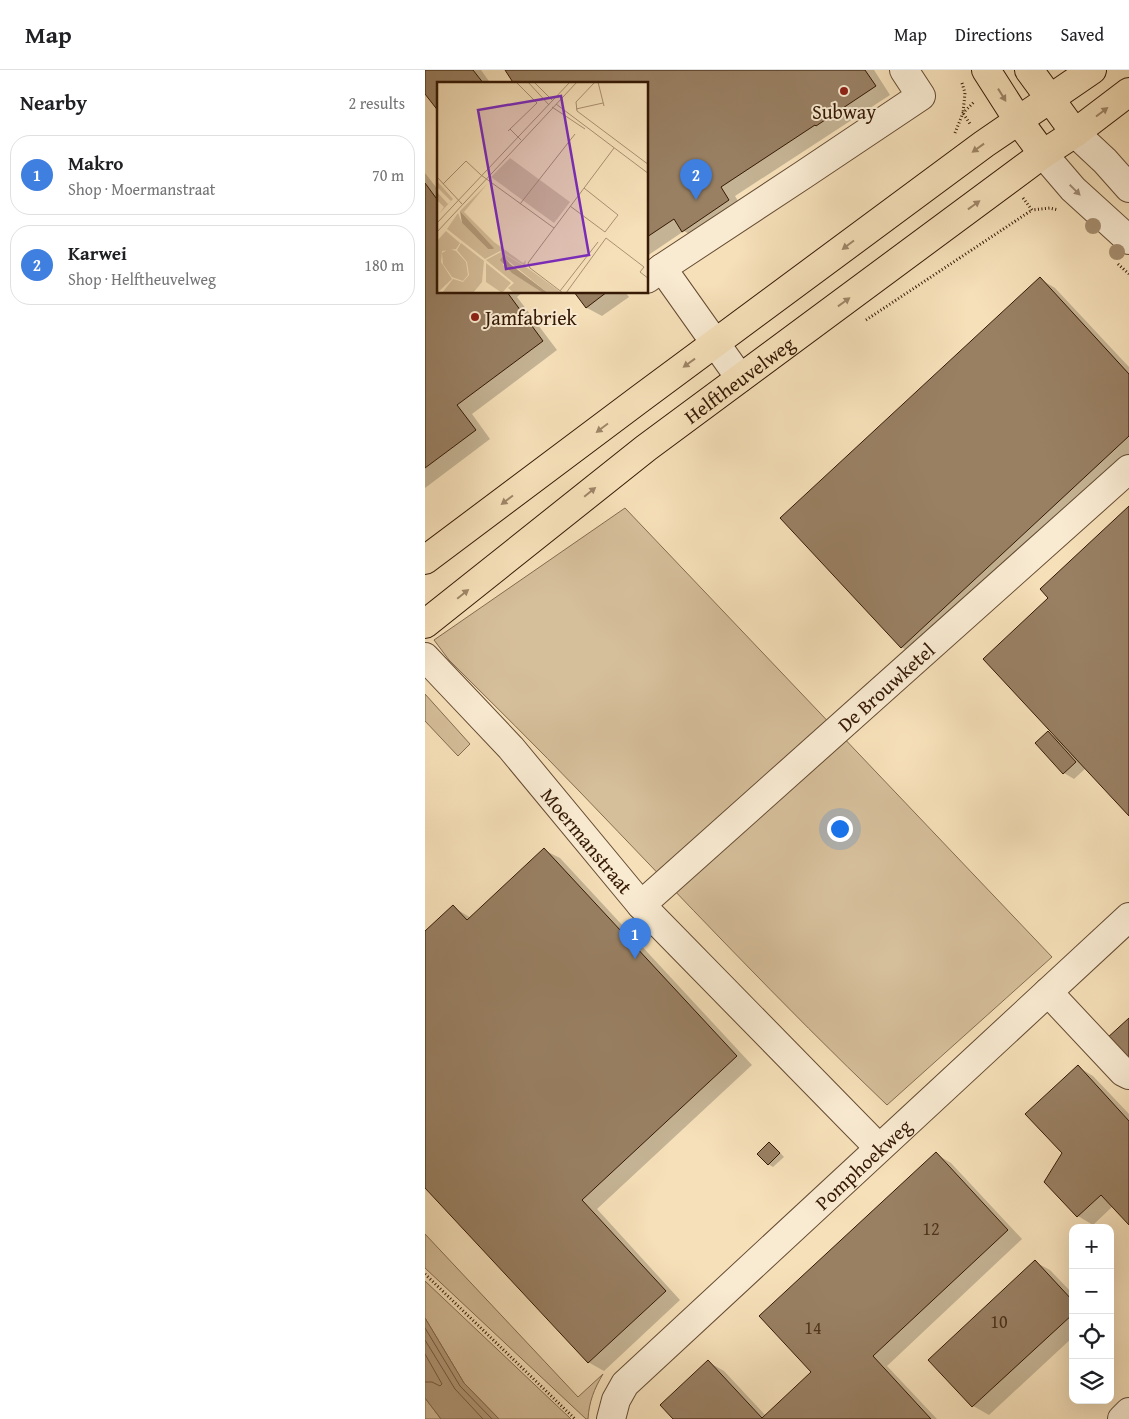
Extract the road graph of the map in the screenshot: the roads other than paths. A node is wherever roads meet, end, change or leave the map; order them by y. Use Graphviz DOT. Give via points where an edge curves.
graph roads {
  1 [pos="903,70"];
  2 [pos="986,70"];
  3 [pos="1029,70"];
  4 [pos="1092,70"];
  5 [pos="1129,92"];
  6 [pos="1035,109"];
  7 [pos="1058,144"];
  8 [pos="1129,188"];
  9 [pos="1122,251"];
  10 [pos="655,274"];
  11 [pos="716,343"];
  12 [pos="740,378"];
  13 [pos="1129,468"];
  14 [pos="425,560"];
  15 [pos="425,624"];
  16 [pos="425,657"];
  17 [pos="641,905"];
  18 [pos="1129,917"];
  19 [pos="1048,992"];
  20 [pos="1129,1075"];
  21 [pos="879,1148"];
  22 [pos="1129,1412"];
  23 [pos="611,1419"];
  24 [pos="1122,1419"];
  1 -- 10 [label="street" via="921,96"];
  2 -- 6 [label="main road, one-way"];
  3 -- 6 [label="main road"];
  4 -- 6 [label="main road"];
  7 -- 5 [label="main road, Helftheuvelweg, one-way"];
  6 -- 7 [label="main road"];
  6 -- 7 [label="main road"];
  6 -- 11 [label="main road, one-way"];
  7 -- 8 [label="street" via="1105,161"];
  7 -- 9 [label="street, one-way" via="1073,189"];
  12 -- 7 [label="main road, Helftheuvelweg, one-way"];
  10 -- 11 [label="street"];
  11 -- 12 [label="street"];
  11 -- 14 [label="main road, one-way"];
  15 -- 12 [label="main road, Helftheuvelweg, one-way" via="646,448"];
  13 -- 17 [label="street, De Brouwketel"];
  16 -- 17 [label="street, Moermanstraat" via="511,748"];
  17 -- 21 [label="street, Moermanstraat"];
  18 -- 19 [label="street, Pomphoekweg"];
  19 -- 20 [label="street"];
  19 -- 21 [label="street, Pomphoekweg"];
  21 -- 23 [label="street, Pomphoekweg" via="625,1384"];
  22 -- 24 [label="street"];
}
